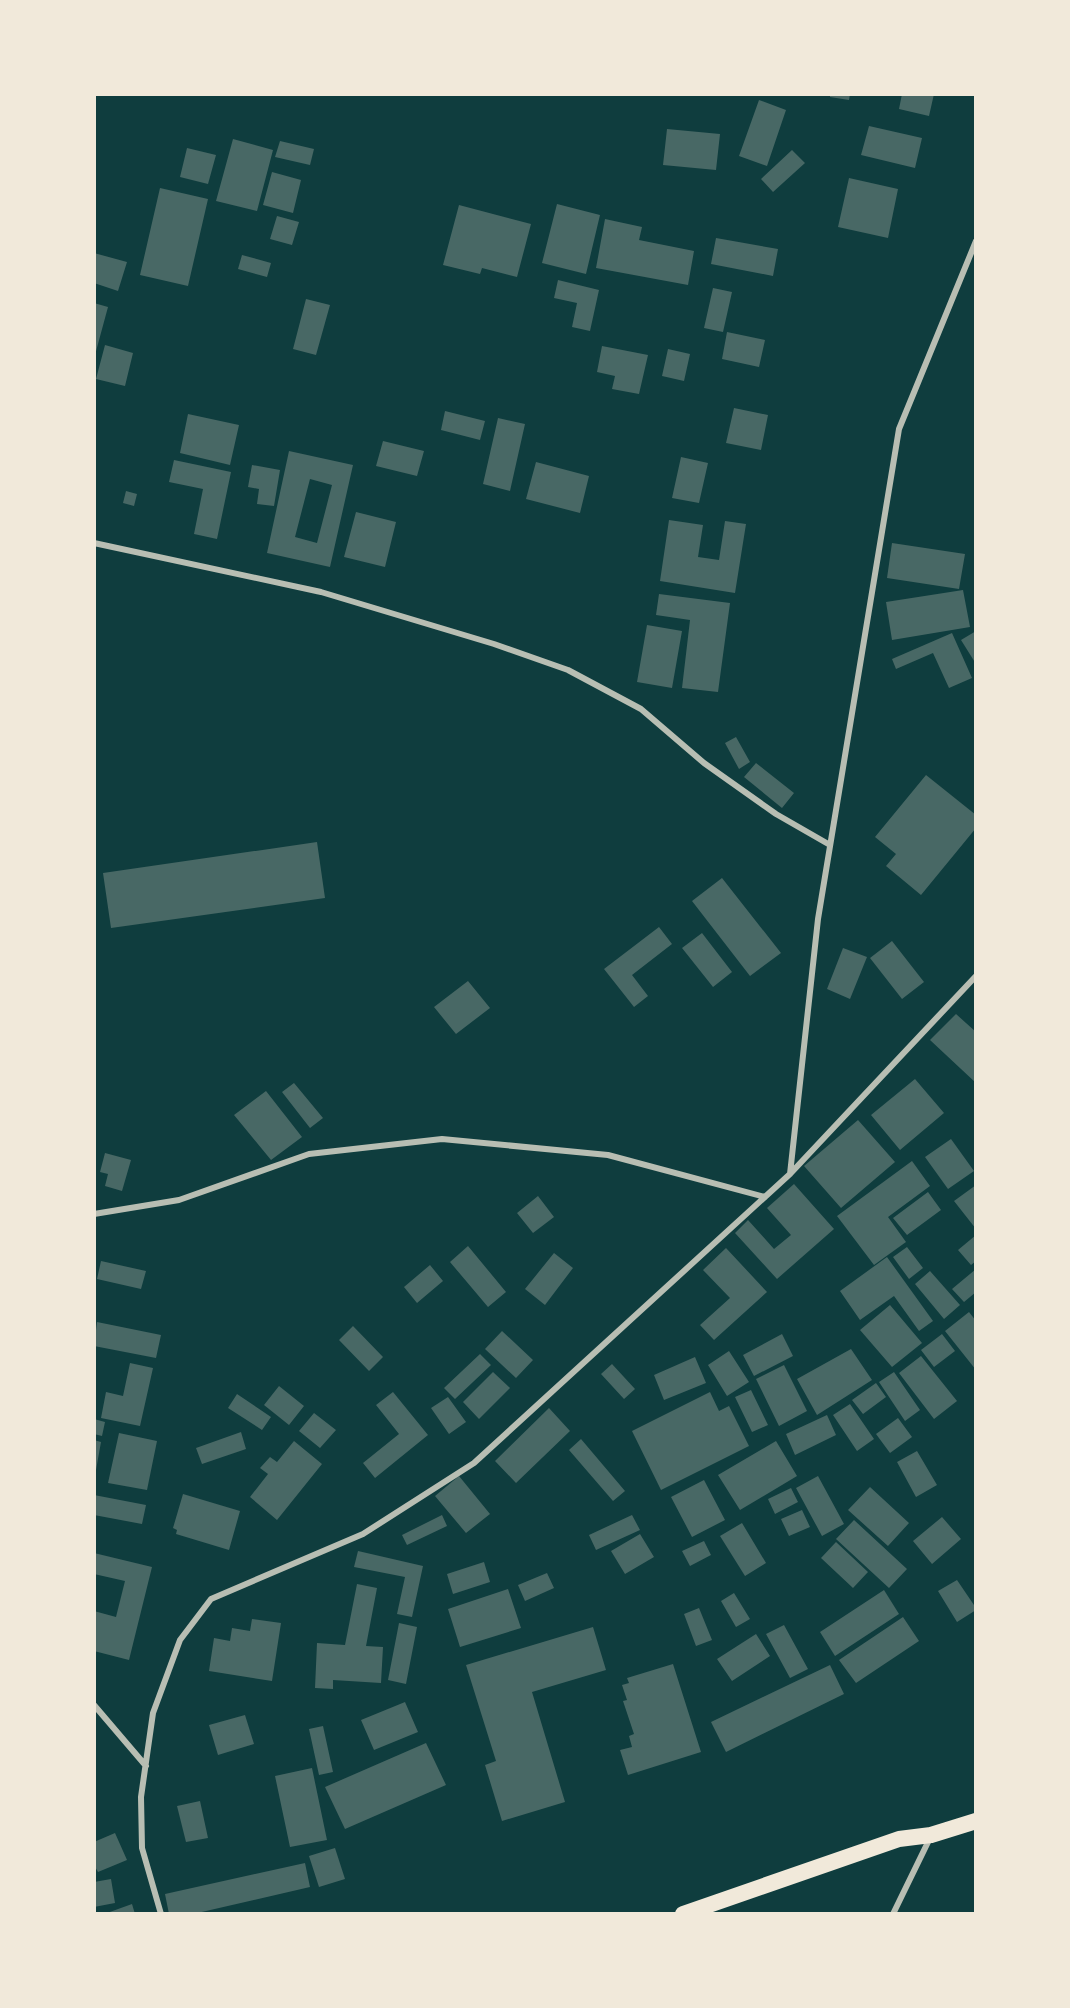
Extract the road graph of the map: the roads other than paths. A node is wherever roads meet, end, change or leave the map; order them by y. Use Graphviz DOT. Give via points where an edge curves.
graph roads {
  1 [pos="975,241"];
  2 [pos="94,543"];
  3 [pos="830,845"];
  4 [pos="975,976"];
  5 [pos="790,1174"];
  6 [pos="765,1197"];
  7 [pos="94,1214"];
  8 [pos="94,1705"];
  9 [pos="146,1766"];
  10 [pos="975,1821"];
  11 [pos="931,1835"];
  12 [pos="162,1914"];
  13 [pos="683,1914"];
  14 [pos="893,1914"];
  1 -- 3 [label="street" via="899,429"];
  2 -- 3 [label="street" via="321,592 567,670 640,709 704,763 776,814"];
  3 -- 5 [label="street"];
  4 -- 5 [label="street"];
  5 -- 6 [label="street"];
  6 -- 7 [label="street" via="609,1155 442,1139 309,1154 179,1200"];
  6 -- 9 [label="street" via="474,1463 363,1534 211,1599 180,1640 153,1713"];
  8 -- 9 [label="street"];
  9 -- 12 [label="street" via="141,1797 142,1848"];
  10 -- 11 [label="highway"];
  11 -- 13 [label="highway" via="899,1839"];
  11 -- 14 [label="street"];
}
